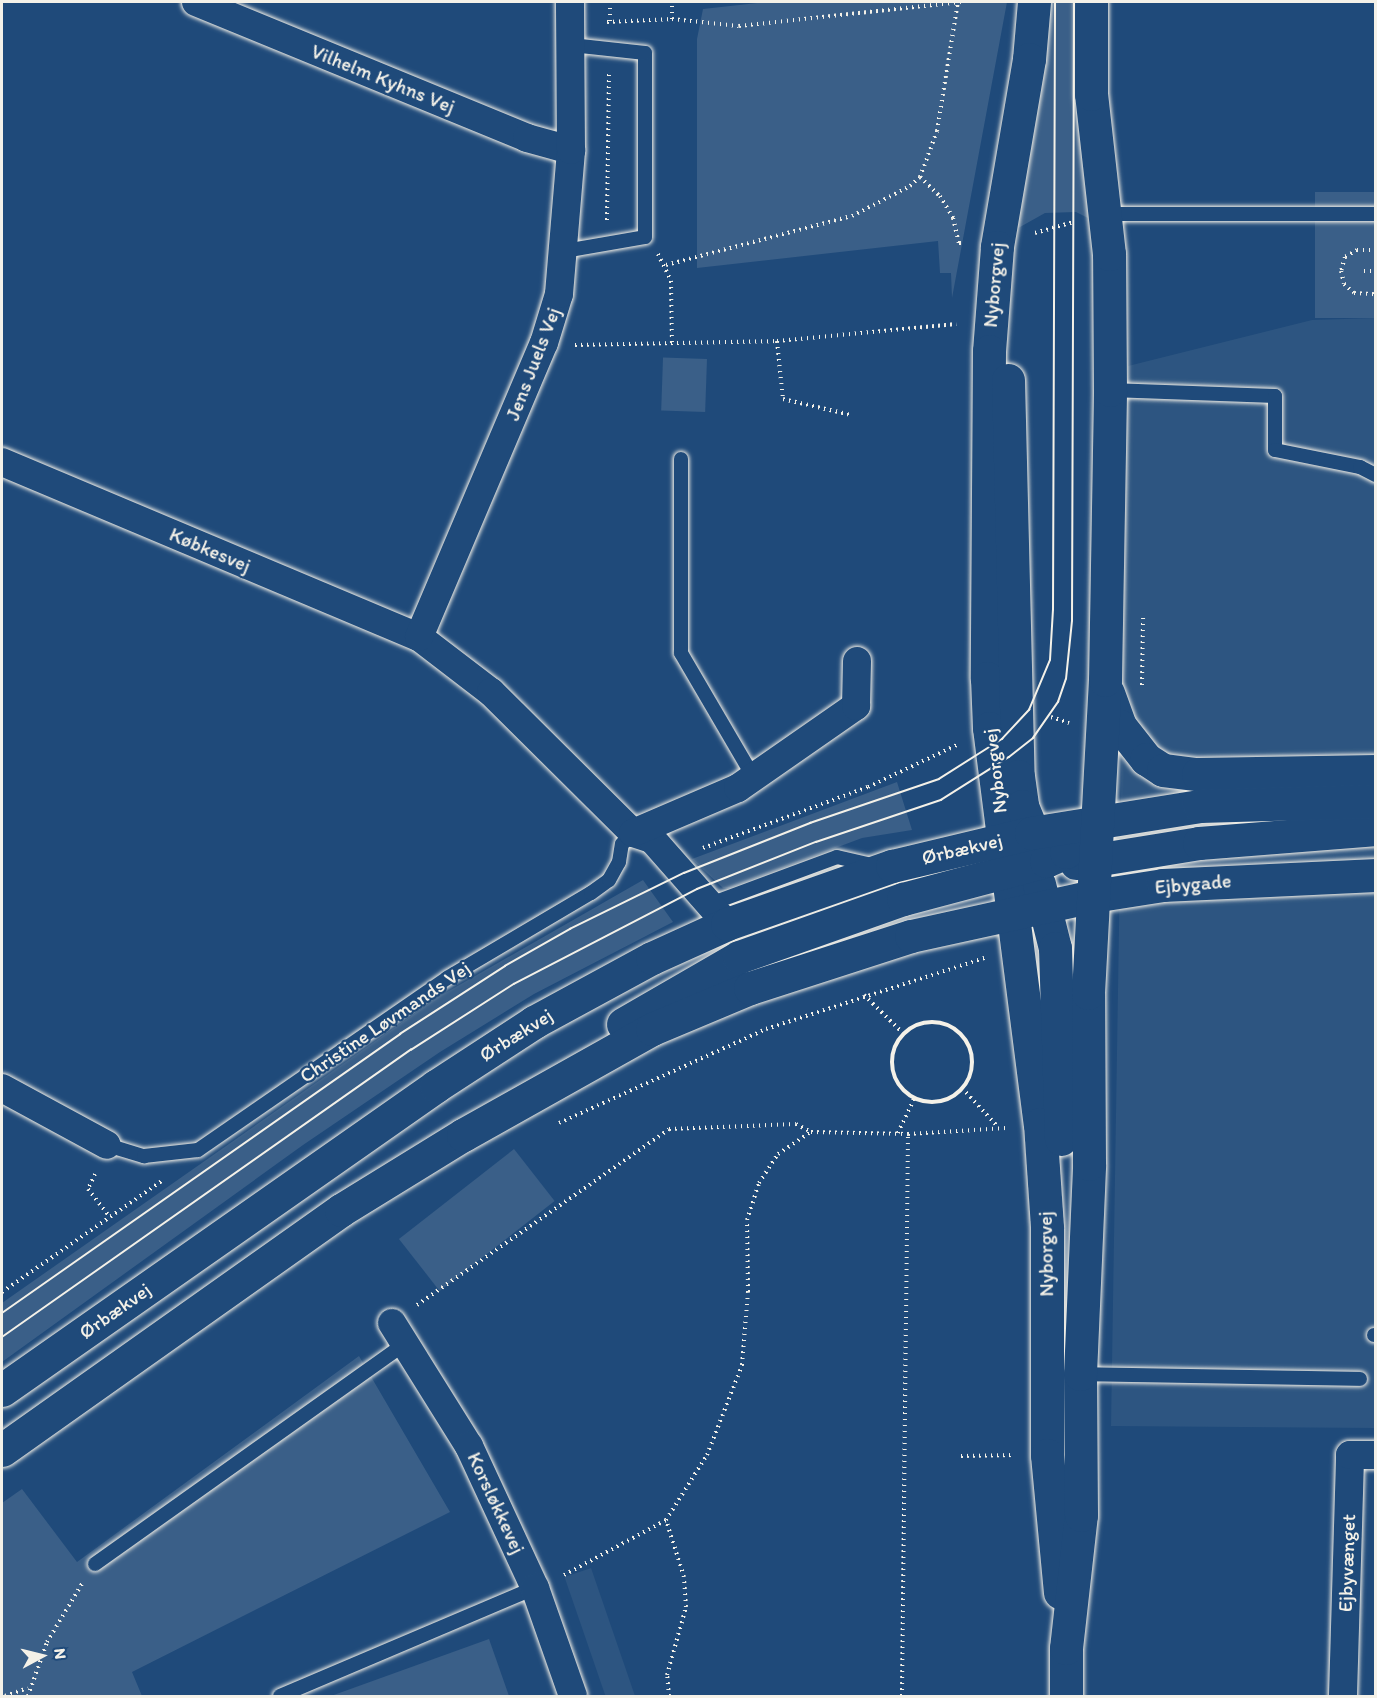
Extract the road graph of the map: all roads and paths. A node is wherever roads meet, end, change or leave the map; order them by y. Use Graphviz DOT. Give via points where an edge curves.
graph roads {
  1 [pos="196,2"];
  2 [pos="672,2"];
  3 [pos="959,2"];
  4 [pos="1034,2"];
  5 [pos="1091,2"];
  6 [pos="672,19"];
  7 [pos="570,23"];
  8 [pos="571,150"];
  9 [pos="1106,214"];
  10 [pos="1376,214"];
  11 [pos="645,237"];
  12 [pos="1376,250"];
  13 [pos="565,251"];
  14 [pos="666,265"];
  15 [pos="1364,271"];
  16 [pos="1376,271"];
  17 [pos="1376,294"];
  18 [pos="958,314"];
  19 [pos="777,341"];
  20 [pos="544,344"];
  21 [pos="672,346"];
  22 [pos="1110,390"];
  23 [pos="851,415"];
  24 [pos="681,459"];
  25 [pos="2,462"];
  26 [pos="1376,475"];
  27 [pos="419,637"];
  28 [pos="857,661"];
  29 [pos="1105,680"];
  30 [pos="1002,720"];
  31 [pos="1102,734"];
  32 [pos="1376,771"];
  33 [pos="754,778"];
  34 [pos="1376,801"];
  35 [pos="1098,821"];
  36 [pos="1376,829"];
  37 [pos="633,833"];
  38 [pos="1017,836"];
  39 [pos="1095,857"];
  40 [pos="673,861"];
  41 [pos="1376,875"];
  42 [pos="1037,876"];
  43 [pos="1094,896"];
  44 [pos="1012,911"];
  45 [pos="719,914"];
  46 [pos="864,995"];
  47 [pos="903,1034"];
  48 [pos="2,1088"];
  49 [pos="962,1088"];
  50 [pos="915,1098"];
  51 [pos="1040,1124"];
  52 [pos="999,1128"];
  53 [pos="811,1132"];
  54 [pos="898,1133"];
  55 [pos="908,1134"];
  56 [pos="463,1135"];
  57 [pos="107,1145"];
  58 [pos="198,1150"];
  59 [pos="110,1217"];
  60 [pos="2,1292"];
  61 [pos="398,1334"];
  62 [pos="1080,1374"];
  63 [pos="1360,1379"];
  64 [pos="2,1390"];
  65 [pos="2,1450"];
  66 [pos="1047,1455"];
  67 [pos="1376,1455"];
  68 [pos="961,1456"];
  69 [pos="666,1520"];
  70 [pos="95,1564"];
  71 [pos="535,1588"];
  72 [pos="1066,1648"];
  73 [pos="28,1688"];
  74 [pos="1343,1695"];
  75 [pos="5,1696"];
  76 [pos="28,1696"];
  77 [pos="280,1696"];
  78 [pos="573,1696"];
  79 [pos="669,1696"];
  80 [pos="902,1696"];
  81 [pos="1066,1696"];
  1 -- 8 [label="street, Vilhelm Kyhns Vej" via="527,138"];
  2 -- 6 [label="path"];
  3 -- 6 [label="path" via="739,26"];
  3 -- 14 [label="path" via="936,131 920,177 910,186 852,216"];
  4 -- 30 [label="main road, Nyborgvej" via="1029,59 997,247 988,351"];
  5 -- 9 [label="main road, Nyborgvej" via="1091,94"];
  6 -- 7 [label="path"];
  7 -- 8 [label="street, Jens Juels Vej"];
  7 -- 11 [label="lane" via="645,53"];
  8 -- 13 [label="street, Jens Juels Vej"];
  9 -- 10 [label="lane"];
  9 -- 22 [label="main road, Nyborgvej"];
  11 -- 13 [label="lane"];
  11 -- 14 [label="path"];
  12 -- 17 [label="path" via="1357,249 1345,257 1341,271 1344,284 1354,293"];
  13 -- 20 [label="street, Jens Juels Vej" via="559,294"];
  14 -- 21 [label="path" via="671,281"];
  15 -- 16 [label="path"];
  18 -- 19 [label="path" via="956,325"];
  19 -- 21 [label="path"];
  19 -- 23 [label="path" via="783,399"];
  20 -- 21 [label="path"];
  20 -- 27 [label="street, Jens Juels Vej"];
  22 -- 26 [label="lane" via="1275,396 1275,450 1360,467"];
  22 -- 29 [label="main road, Nyborgvej"];
  24 -- 33 [label="lane" via="681,653"];
  25 -- 27 [label="street, Købkesvej"];
  27 -- 37 [label="street" via="490,692"];
  28 -- 33 [label="street" via="856,706"];
  29 -- 31 [label="main road, Nyborgvej"];
  29 -- 32 [label="main road" via="1120,726 1146,759 1163,770 1198,774"];
  30 -- 31 [label="path" via="1029,710"];
  30 -- 38 [label="main road, Nyborgvej" via="1018,776"];
  30 -- 40 [label="path" via="868,787"];
  31 -- 35 [label="main road, Nyborgvej"];
  33 -- 37 [label="street"];
  34 -- 35 [label="main road" via="1333,799 1199,806"];
  35 -- 38 [label="main road, Ørbækvej"];
  35 -- 39 [label="main road, Nyborgvej"];
  35 -- 42 [label="main road"];
  36 -- 39 [label="main road" via="1199,843"];
  37 -- 40 [label="street" via="652,839"];
  37 -- 58 [label="lane, Christine Løvmands Vej" via="622,844 619,862 609,880 447,978"];
  38 -- 42 [label="main road, Nyborgvej"];
  38 -- 45 [label="main road, Ørbækvej"];
  39 -- 42 [label="main road"];
  39 -- 43 [label="main road, Nyborgvej"];
  40 -- 45 [label="street"];
  41 -- 43 [label="main road, Ejbygade" via="1186,884"];
  42 -- 43 [label="main road, Ejbygade"];
  42 -- 44 [label="main road, Ejbygade"];
  42 -- 56 [label="main road" via="903,899 739,957 642,1011"];
  42 -- 62 [label="main road, Nyborgvej" via="1056,959 1063,1168"];
  43 -- 62 [label="main road, Nyborgvej" via="1088,993 1089,1164"];
  44 -- 51 [label="main road, Nyborgvej"];
  44 -- 56 [label="main road" via="840,956 750,988 652,1029"];
  45 -- 64 [label="main road, Ørbækvej" via="652,958 524,1028"];
  46 -- 47 [label="path"];
  47 -- 49 [label="path" via="931,1021 955,1029 970,1050 972,1064"];
  47 -- 50 [label="path" via="893,1050 891,1063 901,1088"];
  48 -- 57 [label="street"];
  49 -- 50 [label="path" via="939,1101"];
  49 -- 52 [label="path"];
  50 -- 54 [label="path"];
  51 -- 52 [label="path"];
  51 -- 66 [label="main road, Nyborgvej" via="1047,1228"];
  52 -- 55 [label="path"];
  53 -- 54 [label="path"];
  53 -- 61 [label="path" via="796,1124 669,1129"];
  53 -- 69 [label="path" via="778,1154 759,1183 747,1220 748,1292 742,1365 707,1455"];
  54 -- 55 [label="path"];
  55 -- 80 [label="path"];
  56 -- 65 [label="main road" via="341,1210"];
  57 -- 58 [label="lane, Christine Løvmands Vej" via="144,1156"];
  57 -- 59 [label="path" via="88,1189"];
  58 -- 59 [label="path"];
  59 -- 60 [label="path"];
  61 -- 70 [label="lane"];
  61 -- 71 [label="street, Korsløkkevej" via="469,1446"];
  62 -- 63 [label="lane"];
  62 -- 72 [label="main road, Nyborgvej" via="1082,1515"];
  66 -- 68 [label="path"];
  66 -- 72 [label="main road, Nyborgvej"];
  67 -- 74 [label="street, Ejbyvænget" via="1350,1455"];
  69 -- 71 [label="path"];
  69 -- 79 [label="path" via="684,1577 686,1607 668,1675"];
  70 -- 73 [label="path" via="47,1642"];
  71 -- 77 [label="lane"];
  71 -- 78 [label="street, Korsløkkevej"];
  72 -- 81 [label="main road, Nyborgvej"];
  73 -- 75 [label="path"];
  73 -- 76 [label="path"];
}
